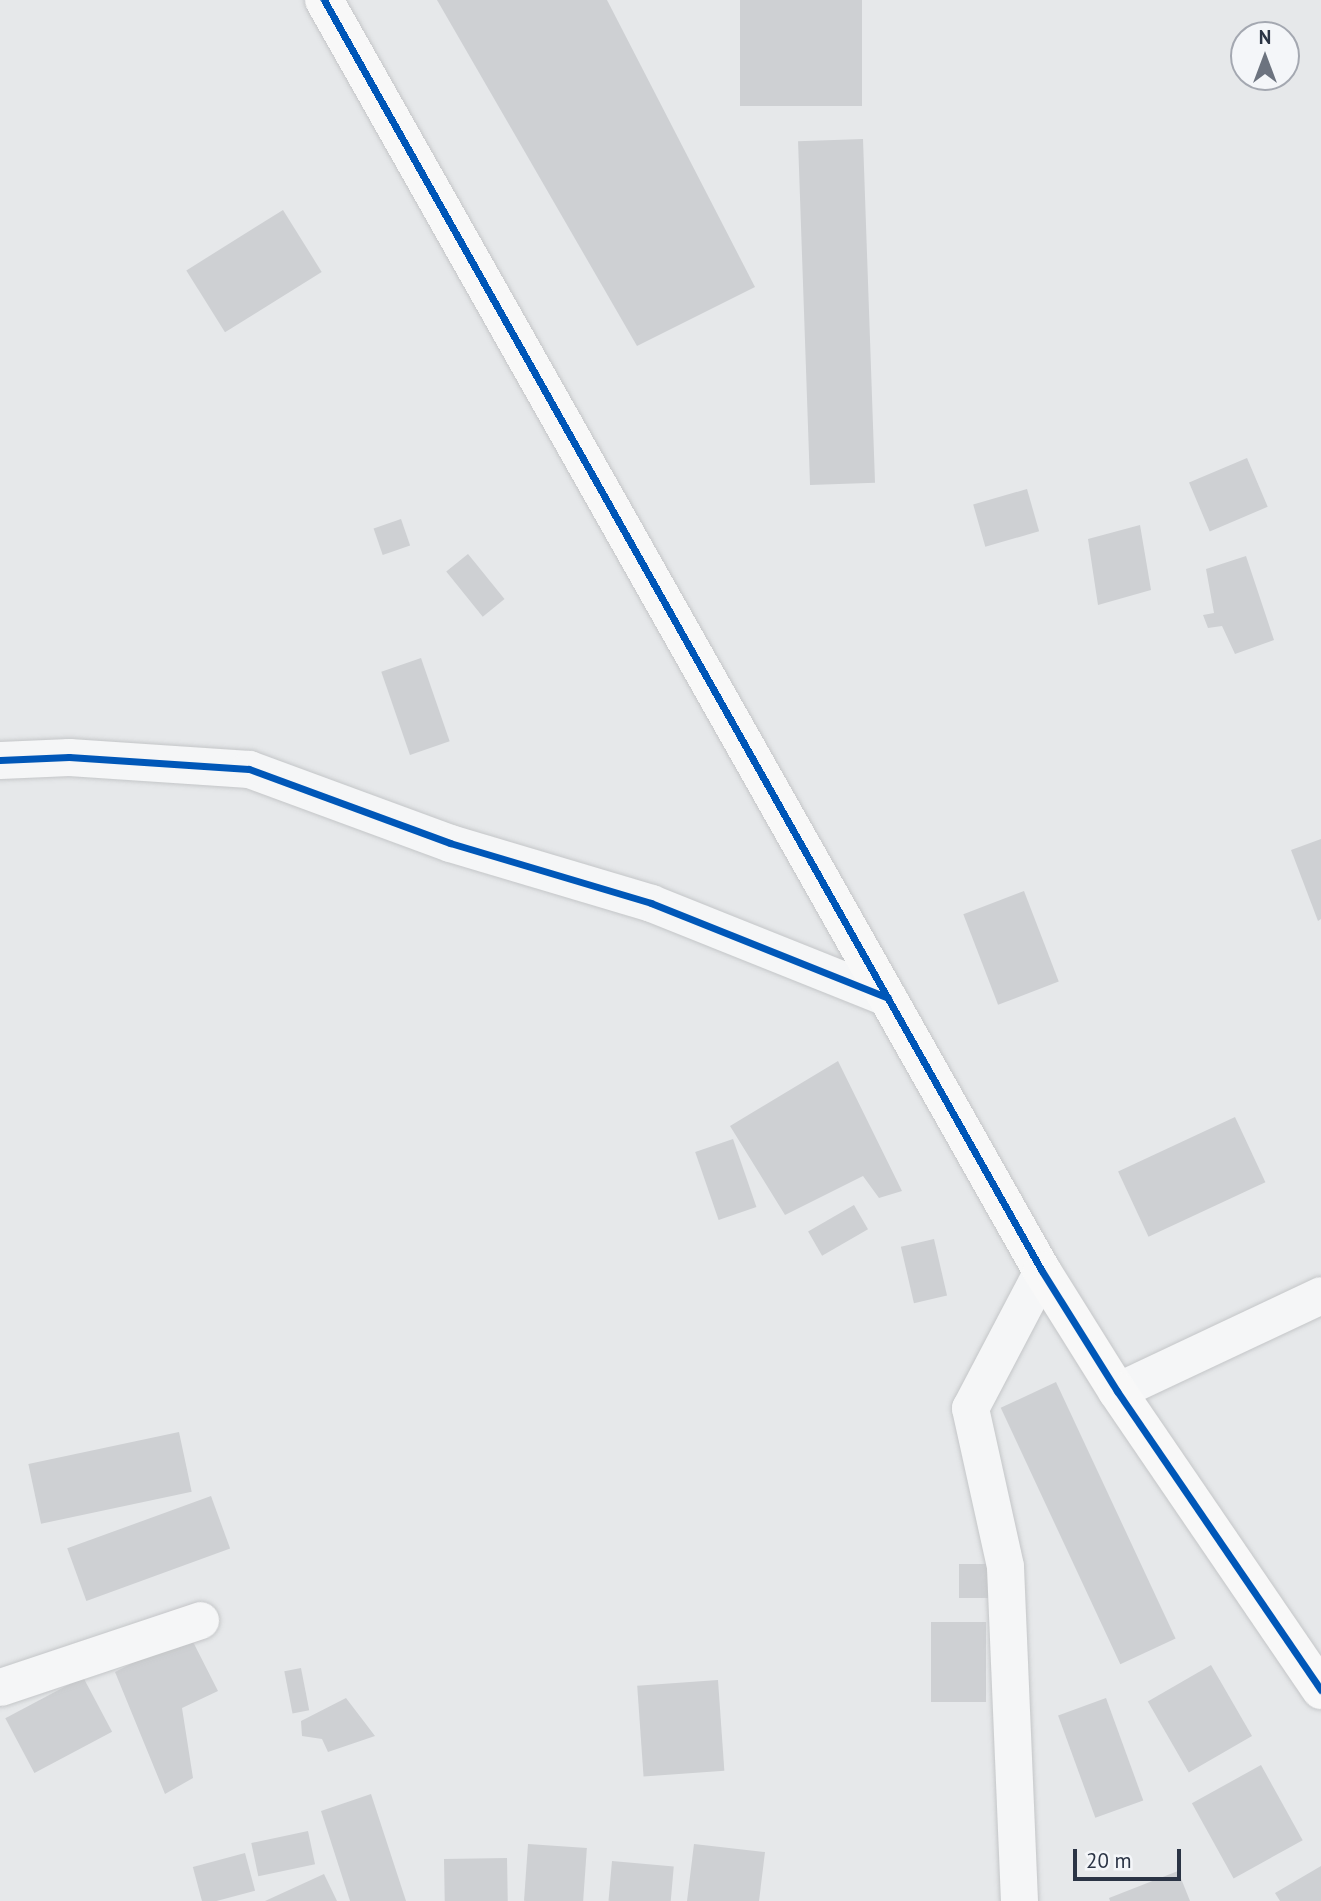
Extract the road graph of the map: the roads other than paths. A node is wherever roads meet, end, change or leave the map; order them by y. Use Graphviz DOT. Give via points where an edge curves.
graph roads {
  1 [pos="324,0"];
  2 [pos="0,760"];
  3 [pos="888,998"];
  4 [pos="1042,1271"];
  5 [pos="1321,1295"];
  6 [pos="1117,1391"];
  7 [pos="200,1620"];
  8 [pos="0,1687"];
  9 [pos="1321,1690"];
  10 [pos="1019,1901"];
  1 -- 3 [label="street"];
  2 -- 3 [label="street" via="69,757 249,769 450,843 651,903"];
  3 -- 4 [label="street"];
  4 -- 6 [label="street"];
  4 -- 10 [label="street" via="970,1408 1005,1566"];
  5 -- 6 [label="street"];
  6 -- 9 [label="street"];
  7 -- 8 [label="street"];
}
